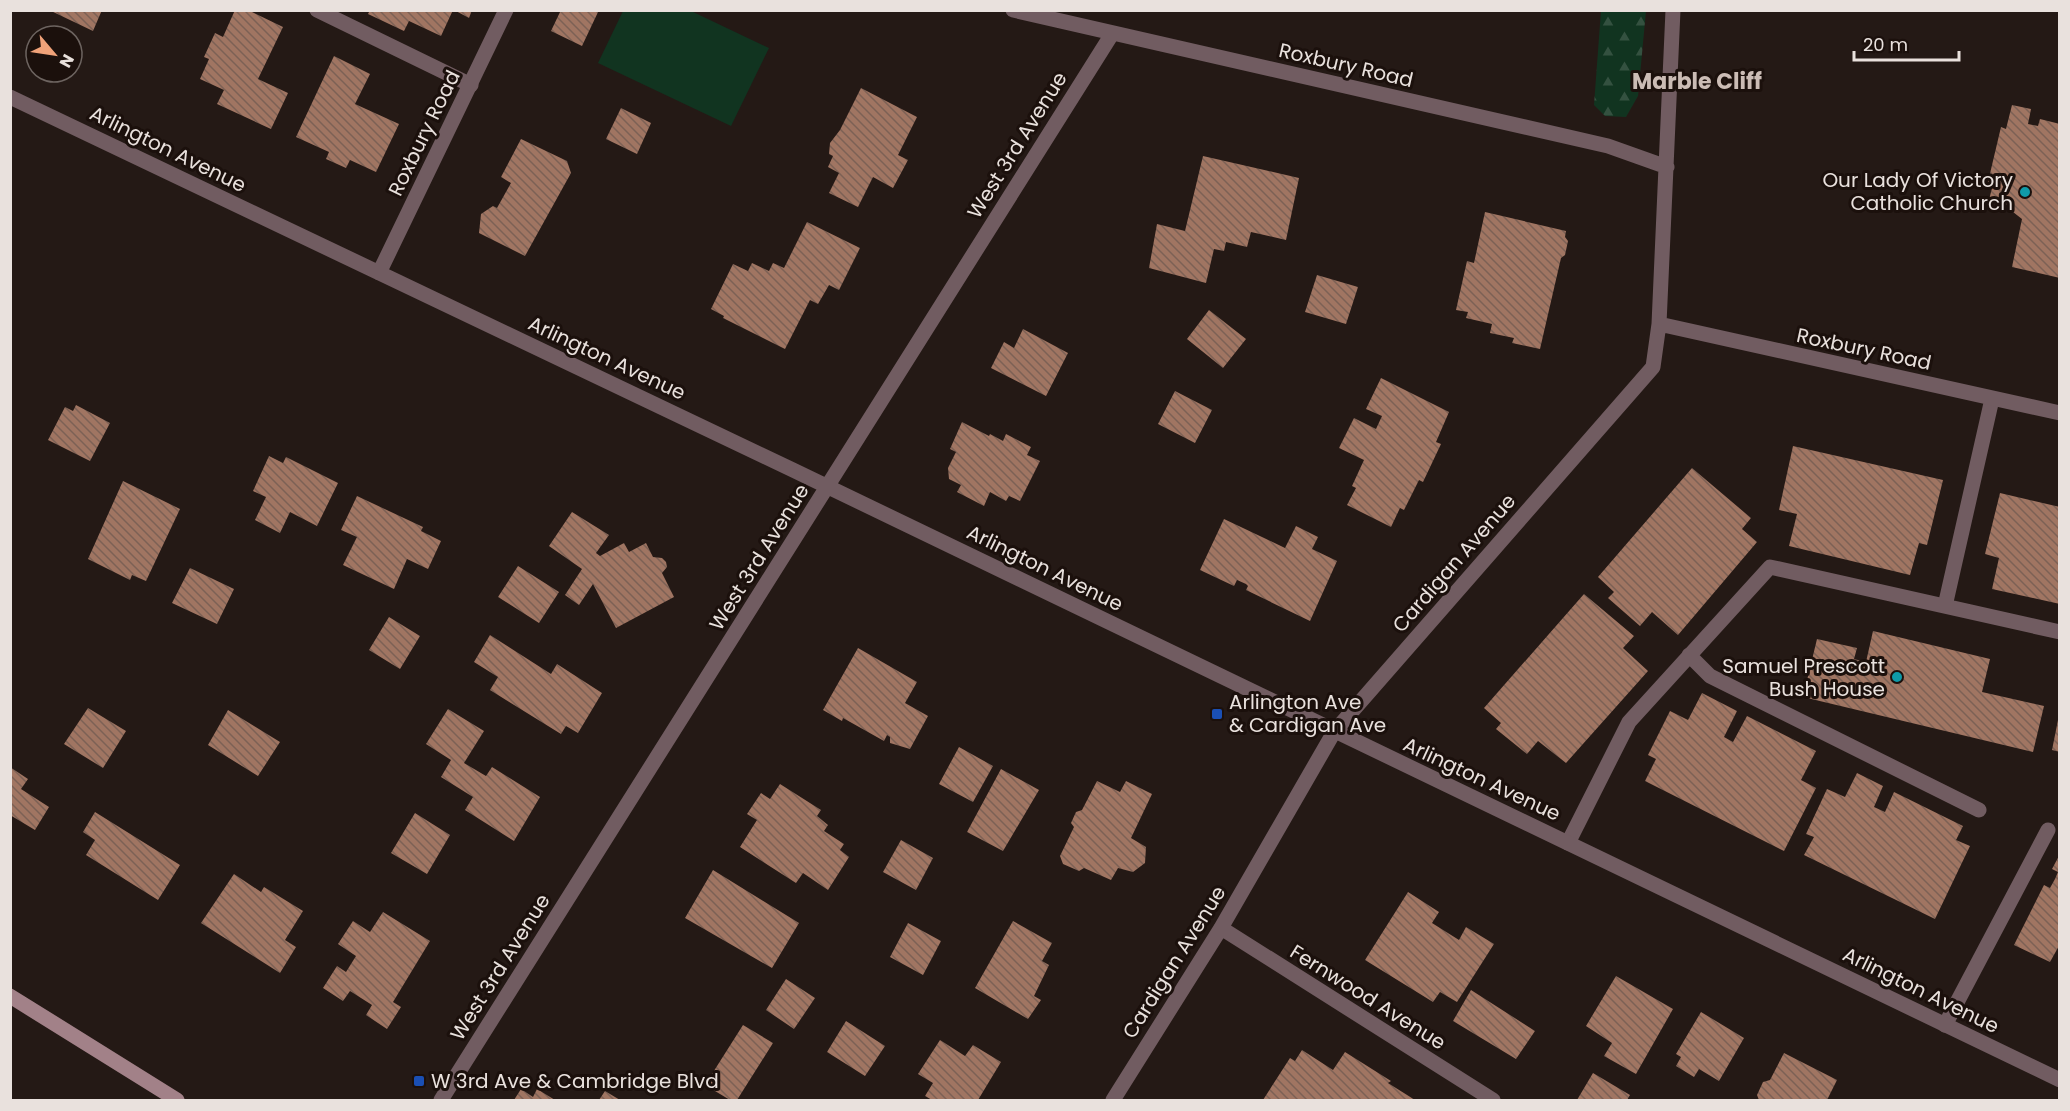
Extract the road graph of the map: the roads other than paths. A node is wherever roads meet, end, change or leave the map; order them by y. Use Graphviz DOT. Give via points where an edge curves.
graph roads {
  1 [pos="317,10"];
  2 [pos="506,10"];
  3 [pos="1013,10"];
  4 [pos="1673,10"];
  5 [pos="1112,34"];
  6 [pos="471,85"];
  7 [pos="10,97"];
  8 [pos="1667,167"];
  9 [pos="379,273"];
  10 [pos="1659,324"];
  11 [pos="1992,399"];
  12 [pos="2060,413"];
  13 [pos="828,487"];
  14 [pos="1945,606"];
  15 [pos="2060,632"];
  16 [pos="1689,655"];
  17 [pos="1334,732"];
  18 [pos="1978,810"];
  19 [pos="2048,830"];
  20 [pos="1568,843"];
  21 [pos="1221,928"];
  22 [pos="10,996"];
  23 [pos="1945,1025"];
  24 [pos="2060,1080"];
  25 [pos="177,1101"];
  26 [pos="441,1101"];
  27 [pos="1113,1101"];
  28 [pos="1493,1101"];
  1 -- 6 [label="street"];
  2 -- 6 [label="street, Roxbury Road"];
  3 -- 5 [label="street, Roxbury Road"];
  4 -- 8 [label="street, Cardigan Avenue"];
  5 -- 8 [label="street, Roxbury Road" via="1608,146"];
  5 -- 13 [label="street, West 3rd Avenue"];
  6 -- 9 [label="street, Roxbury Road"];
  7 -- 9 [label="street, Arlington Avenue"];
  8 -- 10 [label="street, Cardigan Avenue"];
  9 -- 13 [label="street, Arlington Avenue"];
  10 -- 11 [label="street, Roxbury Road"];
  10 -- 17 [label="street, Cardigan Avenue" via="1653,367"];
  11 -- 12 [label="street, Roxbury Road"];
  11 -- 14 [label="street"];
  13 -- 17 [label="street, Arlington Avenue"];
  13 -- 26 [label="street, West 3rd Avenue"];
  14 -- 15 [label="street"];
  14 -- 16 [label="street" via="1770,567"];
  16 -- 18 [label="street" via="1710,676"];
  16 -- 20 [label="street" via="1629,722"];
  17 -- 20 [label="street, Arlington Avenue"];
  17 -- 21 [label="street, Cardigan Avenue"];
  19 -- 23 [label="street"];
  20 -- 23 [label="street, Arlington Avenue"];
  21 -- 27 [label="street, Cardigan Avenue"];
  21 -- 28 [label="street, Fernwood Avenue"];
  22 -- 25 [label="street"];
  23 -- 24 [label="street, Arlington Avenue"];
}
